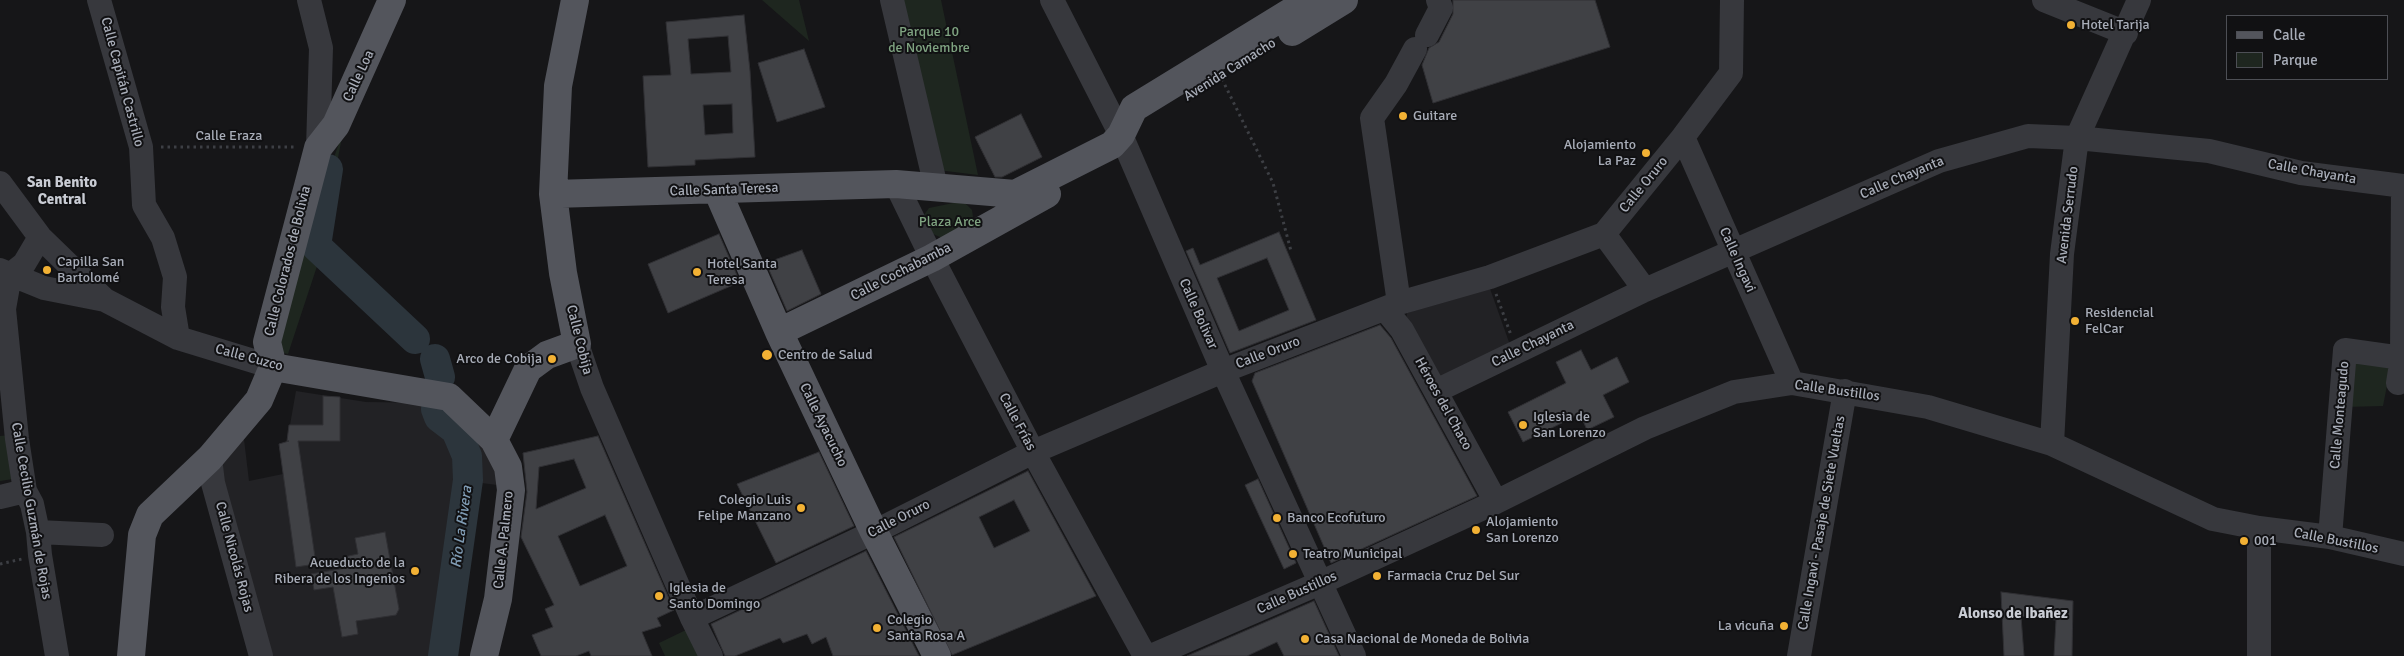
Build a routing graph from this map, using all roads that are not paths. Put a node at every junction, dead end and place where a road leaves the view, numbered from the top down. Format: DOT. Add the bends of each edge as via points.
graph roads {
  1 [pos="99,0"];
  2 [pos="309,0"];
  3 [pos="392,0"];
  4 [pos="574,0"];
  5 [pos="892,0"];
  6 [pos="1052,0"];
  7 [pos="1310,0"];
  8 [pos="1344,0"];
  9 [pos="1438,0"];
  10 [pos="1732,0"];
  11 [pos="2044,0"];
  12 [pos="2139,0"];
  13 [pos="2126,33"];
  14 [pos="1683,137"];
  15 [pos="2077,138"];
  16 [pos="1124,143"];
  17 [pos="318,148"];
  18 [pos="0,182"];
  19 [pos="896,184"];
  20 [pos="2404,186"];
  21 [pos="936,188"];
  22 [pos="717,190"];
  23 [pos="989,192"];
  24 [pos="552,194"];
  25 [pos="998,221"];
  26 [pos="1604,234"];
  27 [pos="40,237"];
  28 [pos="1733,250"];
  29 [pos="932,258"];
  30 [pos="5,273"];
  31 [pos="1645,290"];
  32 [pos="105,300"];
  33 [pos="1392,306"];
  34 [pos="779,332"];
  35 [pos="178,338"];
  36 [pos="577,344"];
  37 [pos="2402,358"];
  38 [pos="273,367"];
  39 [pos="1223,371"];
  40 [pos="1792,383"];
  41 [pos="2398,383"];
  42 [pos="1436,391"];
  43 [pos="1845,391"];
  44 [pos="8,439"];
  45 [pos="494,440"];
  46 [pos="2052,444"];
  47 [pos="1033,452"];
  48 [pos="210,458"];
  49 [pos="25,491"];
  50 [pos="0,497"];
  51 [pos="1496,502"];
  52 [pos="2259,528"];
  53 [pos="38,532"];
  54 [pos="874,532"];
  55 [pos="102,535"];
  56 [pos="2330,537"];
  57 [pos="2404,554"];
  58 [pos="1320,583"];
  59 [pos="692,618"];
  60 [pos="57,656"];
  61 [pos="131,656"];
  62 [pos="261,656"];
  63 [pos="484,656"];
  64 [pos="711,656"];
  65 [pos="937,656"];
  66 [pos="1144,656"];
  67 [pos="1151,656"];
  68 [pos="1354,656"];
  69 [pos="1799,656"];
  70 [pos="2259,656"];
  1 -- 35 [label="street, Calle Capitán Castrillo" via="141,147 144,205 163,238 175,277 173,307"];
  2 -- 17 [label="street, Calle Colorados de Bolivia" via="321,48"];
  3 -- 17 [label="main road, Calle Loa" via="336,125"];
  4 -- 24 [label="main road, Calle Cobija" via="558,86"];
  5 -- 21 [label="street"];
  6 -- 16 [label="street, Calle Bolivar"];
  7 -- 16 [label="main road, Avenida Camacho" via="1134,108"];
  8 -- 16 [label="main road, Avenida Camacho" via="1142,125"];
  9 -- 33 [label="street" via="1441,8 1372,118"];
  10 -- 14 [label="street, Calle Oruro" via="1731,73"];
  11 -- 13 [label="street"];
  12 -- 13 [label="street, Avenida Serrudo"];
  13 -- 15 [label="street, Avenida Serrudo"];
  14 -- 26 [label="street, Calle Oruro"];
  14 -- 28 [label="street, Calle Ingavi"];
  15 -- 20 [label="street, Calle Chayanta" via="2209,151 2301,173"];
  15 -- 28 [label="street, Calle Chayanta" via="2028,136 1939,161"];
  15 -- 46 [label="street, Avenida Serrudo" via="2062,263"];
  16 -- 23 [label="main road" via="1112,145 1015,194"];
  16 -- 25 [label="main road, Calle Cochabamba"];
  16 -- 39 [label="street, Calle Bolivar"];
  17 -- 38 [label="main road, Calle Colorados de Bolivia" via="267,342"];
  18 -- 27 [label="street"];
  19 -- 21 [label="main road"];
  19 -- 22 [label="main road, Calle Santa Teresa"];
  19 -- 29 [label="street, Calle Frías"];
  20 -- 37 [label="street"];
  21 -- 23 [label="main road"];
  22 -- 24 [label="main road, Calle Santa Teresa"];
  22 -- 34 [label="main road, Calle Ayacucho"];
  23 -- 25 [label="street"];
  24 -- 36 [label="main road, Calle Cobija"];
  25 -- 29 [label="main road, Calle Cochabamba"];
  26 -- 31 [label="street"];
  26 -- 33 [label="street, Calle Oruro" via="1490,277"];
  27 -- 30 [label="street" via="24,264"];
  27 -- 32 [label="street"];
  28 -- 31 [label="street, Calle Chayanta"];
  28 -- 40 [label="street, Calle Ingavi"];
  29 -- 34 [label="main road, Calle Cochabamba"];
  29 -- 47 [label="street, Calle Frías"];
  30 -- 32 [label="street, Calle Cuzco" via="44,288"];
  30 -- 44 [label="street, Calle Cecilio Guzmán de Rojas"];
  31 -- 42 [label="street, Calle Chayanta"];
  32 -- 35 [label="street, Calle Cuzco"];
  33 -- 39 [label="street, Calle Oruro"];
  33 -- 42 [label="street, Héroes del Chaco"];
  34 -- 54 [label="main road, Calle Ayacucho"];
  35 -- 38 [label="street, Calle Cuzco"];
  36 -- 45 [label="main road" via="547,355 528,369"];
  36 -- 59 [label="street, Calle Cobija" via="592,388"];
  37 -- 41 [label="street"];
  37 -- 56 [label="street, Calle Monteagudo" via="2345,350"];
  38 -- 45 [label="main road, Calle Cuzco" via="449,397"];
  38 -- 48 [label="main road" via="259,400"];
  39 -- 47 [label="street, Calle Oruro"];
  39 -- 58 [label="street, Calle Bolivar"];
  40 -- 43 [label="street, Calle Bustillos"];
  40 -- 51 [label="street, Calle Bustillos" via="1734,392 1645,428"];
  42 -- 51 [label="street, Héroes del Chaco"];
  43 -- 46 [label="street, Calle Bustillos" via="1928,407"];
  43 -- 69 [label="street, Calle Ingavi - Pasaje de Siete Vueltas"];
  44 -- 49 [label="street, Calle Cecilio Guzmán de Rojas"];
  45 -- 63 [label="main road, Calle A. Palmero" via="508,466 511,490 498,599"];
  46 -- 52 [label="street, Calle Bustillos" via="2214,519"];
  47 -- 54 [label="street, Calle Oruro"];
  47 -- 66 [label="street, Calle Frías"];
  48 -- 61 [label="main road" via="150,515 142,536"];
  48 -- 62 [label="street, Calle Nicolás Rojas" via="213,483"];
  49 -- 50 [label="street"];
  49 -- 53 [label="street, Calle Cecilio Guzmán de Rojas" via="32,504"];
  51 -- 58 [label="street, Calle Bustillos"];
  52 -- 56 [label="street, Calle Bustillos"];
  52 -- 70 [label="street"];
  53 -- 55 [label="street"];
  53 -- 60 [label="street, Calle Cecilio Guzmán de Rojas"];
  54 -- 59 [label="street, Calle Oruro"];
  54 -- 65 [label="main road, Calle Ayacucho"];
  56 -- 57 [label="street, Calle Bustillos"];
  58 -- 67 [label="street, Calle Bustillos"];
  58 -- 68 [label="street, Calle Bolivar"];
  59 -- 64 [label="street, Calle Cobija"];
}
